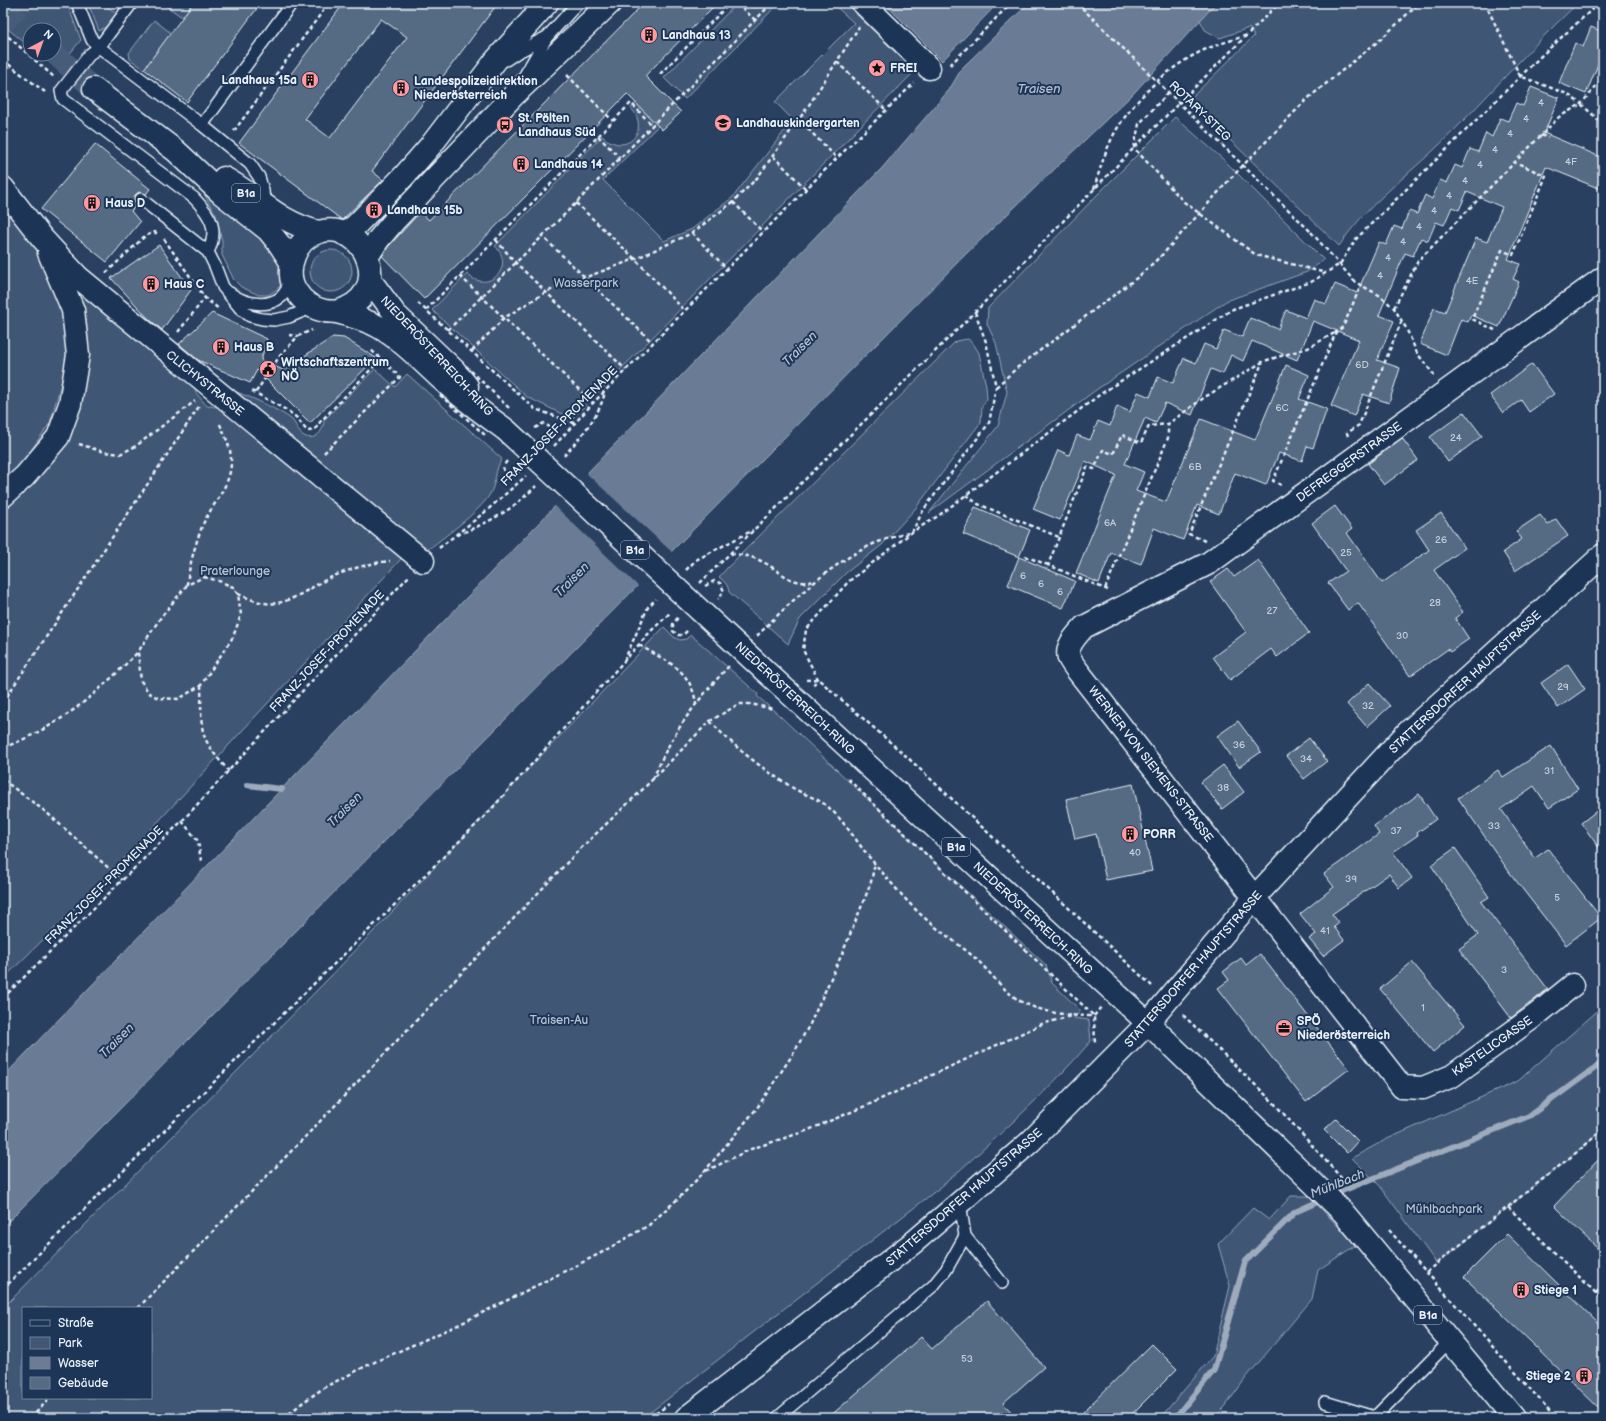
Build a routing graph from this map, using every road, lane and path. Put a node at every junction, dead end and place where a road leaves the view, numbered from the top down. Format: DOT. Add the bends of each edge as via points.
graph roads {
  1 [pos="77,3"];
  2 [pos="132,3"];
  3 [pos="292,3"];
  4 [pos="329,3"];
  5 [pos="547,3"];
  6 [pos="578,3"];
  7 [pos="610,3"];
  8 [pos="730,3"];
  9 [pos="737,3"];
  10 [pos="772,3"];
  11 [pos="1011,3"];
  12 [pos="1077,3"];
  13 [pos="1279,3"];
  14 [pos="1419,3"];
  15 [pos="1485,3"];
  16 [pos="1599,3"];
  17 [pos="867,6"];
  18 [pos="755,20"];
  19 [pos="3,32"];
  20 [pos="1248,34"];
  21 [pos="547,36"];
  22 [pos="99,47"];
  23 [pos="3,60"];
  24 [pos="551,60"];
  25 [pos="837,62"];
  26 [pos="929,68"];
  27 [pos="660,74"];
  28 [pos="484,75"];
  29 [pos="1520,76"];
  30 [pos="1603,78"];
  31 [pos="94,89"];
  32 [pos="61,91"];
  33 [pos="44,92"];
  34 [pos="1168,93"];
  35 [pos="514,95"];
  36 [pos="1581,104"];
  37 [pos="886,110"];
  38 [pos="798,119"];
  39 [pos="613,121"];
  40 [pos="202,124"];
  41 [pos="1603,124"];
  42 [pos="652,125"];
  43 [pos="1541,135"];
  44 [pos="598,136"];
  45 [pos="1548,138"];
  46 [pos="225,144"];
  47 [pos="1134,148"];
  48 [pos="176,151"];
  49 [pos="773,156"];
  50 [pos="620,158"];
  51 [pos="837,158"];
  52 [pos="1515,162"];
  53 [pos="3,188"];
  54 [pos="806,189"];
  55 [pos="1094,189"];
  56 [pos="141,199"];
  57 [pos="733,202"];
  58 [pos="576,203"];
  59 [pos="264,206"];
  60 [pos="1199,213"];
  61 [pos="318,232"];
  62 [pos="763,232"];
  63 [pos="692,233"];
  64 [pos="344,234"];
  65 [pos="542,235"];
  66 [pos="42,238"];
  67 [pos="496,240"];
  68 [pos="208,252"];
  69 [pos="367,257"];
  70 [pos="635,259"];
  71 [pos="515,262"];
  72 [pos="1340,264"];
  73 [pos="727,269"];
  74 [pos="291,271"];
  75 [pos="1326,273"];
  76 [pos="460,276"];
  77 [pos="585,277"];
  78 [pos="100,278"];
  79 [pos="1603,278"];
  80 [pos="370,280"];
  81 [pos="1362,285"];
  82 [pos="223,287"];
  83 [pos="546,292"];
  84 [pos="482,296"];
  85 [pos="417,303"];
  86 [pos="312,307"];
  87 [pos="1394,308"];
  88 [pos="426,310"];
  89 [pos="685,311"];
  90 [pos="335,312"];
  91 [pos="975,312"];
  92 [pos="223,313"];
  93 [pos="504,318"];
  94 [pos="1402,320"];
  95 [pos="371,324"];
  96 [pos="317,328"];
  97 [pos="448,330"];
  98 [pos="1336,332"];
  99 [pos="1501,333"];
  100 [pos="285,334"];
  101 [pos="298,336"];
  102 [pos="653,343"];
  103 [pos="472,351"];
  104 [pos="381,359"];
  105 [pos="461,361"];
  106 [pos="1264,361"];
  107 [pos="466,366"];
  108 [pos="626,370"];
  109 [pos="996,387"];
  110 [pos="213,389"];
  111 [pos="250,390"];
  112 [pos="256,392"];
  113 [pos="1446,392"];
  114 [pos="593,403"];
  115 [pos="574,423"];
  116 [pos="1168,424"];
  117 [pos="506,430"];
  118 [pos="531,430"];
  119 [pos="58,437"];
  120 [pos="1350,440"];
  121 [pos="547,441"];
  122 [pos="553,447"];
  123 [pos="510,457"];
  124 [pos="308,468"];
  125 [pos="520,470"];
  126 [pos="530,471"];
  127 [pos="1284,486"];
  128 [pos="966,495"];
  129 [pos="3,496"];
  130 [pos="757,528"];
  131 [pos="912,532"];
  132 [pos="1059,537"];
  133 [pos="1207,541"];
  134 [pos="1603,555"];
  135 [pos="1025,556"];
  136 [pos="696,560"];
  137 [pos="423,561"];
  138 [pos="1048,565"];
  139 [pos="816,581"];
  140 [pos="187,585"];
  141 [pos="706,587"];
  142 [pos="238,594"];
  143 [pos="716,601"];
  144 [pos="648,607"];
  145 [pos="678,619"];
  146 [pos="692,626"];
  147 [pos="1084,627"];
  148 [pos="651,631"];
  149 [pos="760,633"];
  150 [pos="640,645"];
  151 [pos="138,652"];
  152 [pos="623,663"];
  153 [pos="728,666"];
  154 [pos="818,679"];
  155 [pos="800,681"];
  156 [pos="201,685"];
  157 [pos="3,702"];
  158 [pos="696,703"];
  159 [pos="780,710"];
  160 [pos="710,721"];
  161 [pos="3,746"];
  162 [pos="229,771"];
  163 [pos="845,776"];
  164 [pos="3,780"];
  165 [pos="652,781"];
  166 [pos="182,821"];
  167 [pos="201,861"];
  168 [pos="875,864"];
  169 [pos="122,880"];
  170 [pos="1254,898"];
  171 [pos="1573,985"];
  172 [pos="3,998"];
  173 [pos="1168,1000"];
  174 [pos="1072,1016"];
  175 [pos="1094,1016"];
  176 [pos="1148,1023"];
  177 [pos="1091,1050"];
  178 [pos="1603,1130"];
  179 [pos="1332,1167"];
  180 [pos="704,1172"];
  181 [pos="960,1202"];
  182 [pos="1508,1207"];
  183 [pos="1384,1225"];
  184 [pos="965,1236"];
  185 [pos="1426,1272"];
  186 [pos="1002,1283"];
  187 [pos="1603,1286"];
  188 [pos="3,1289"];
  189 [pos="1596,1293"];
  190 [pos="1603,1300"];
  191 [pos="139,1307"];
  192 [pos="1450,1341"];
  193 [pos="49,1399"];
  194 [pos="1325,1402"];
  195 [pos="669,1404"];
  196 [pos="1603,1413"];
  197 [pos="30,1418"];
  198 [pos="284,1418"];
  199 [pos="650,1418"];
  200 [pos="686,1418"];
  201 [pos="777,1418"];
  202 [pos="1514,1418"];
  203 [pos="1556,1418"];
  204 [pos="1598,1418"];
  1 -- 22 [label="lane" via="92,40"];
  2 -- 22 [label="lane"];
  3 -- 40 [label="lane"];
  4 -- 46 [label="path"];
  5 -- 28 [label="street"];
  6 -- 21 [label="lane"];
  7 -- 24 [label="street"];
  8 -- 27 [label="path"];
  9 -- 18 [label="path"];
  10 -- 18 [label="path"];
  11 -- 26 [label="path" via="938,77"];
  12 -- 34 [label="path, ROTARY-STEG, bridge"];
  13 -- 20 [label="path"];
  14 -- 60 [label="path" via="1382,38 1306,100"];
  15 -- 29 [label="path"];
  16 -- 29 [label="path"];
  17 -- 25 [label="path"];
  17 -- 26 [label="street"];
  18 -- 42 [label="path"];
  19 -- 32 [label="path" via="54,77"];
  20 -- 47 [label="path"];
  20 -- 55 [label="path" via="1204,50 1165,74 1145,93 1120,124 1102,162"];
  21 -- 28 [label="lane"];
  21 -- 35 [label="lane"];
  22 -- 32 [label="lane" via="90,54"];
  22 -- 40 [label="lane"];
  23 -- 33 [label="path"];
  24 -- 35 [label="street"];
  24 -- 39 [label="path"];
  25 -- 37 [label="path"];
  25 -- 38 [label="path"];
  26 -- 37 [label="path, FRANZ-JOSEF-PROMENADE"];
  28 -- 64 [label="street" via="409,171"];
  29 -- 36 [label="path" via="1567,94"];
  29 -- 72 [label="path" via="1356,239"];
  30 -- 36 [label="path"];
  31 -- 48 [label="street, B1a"];
  32 -- 68 [label="lane" via="63,99 194,198 205,210 214,232 213,243"];
  34 -- 47 [label="path" via="1139,124"];
  34 -- 72 [label="path, ROTARY-STEG, bridge"];
  35 -- 69 [label="street" via="395,220"];
  36 -- 41 [label="path"];
  36 -- 43 [label="path" via="1559,117"];
  37 -- 51 [label="path, FRANZ-JOSEF-PROMENADE"];
  38 -- 49 [label="path"];
  38 -- 51 [label="path"];
  39 -- 42 [label="path" via="631,103"];
  39 -- 44 [label="path"];
  40 -- 46 [label="lane"];
  42 -- 50 [label="path"];
  43 -- 45 [label="path"];
  43 -- 52 [label="path"];
  44 -- 50 [label="path"];
  44 -- 67 [label="path"];
  46 -- 59 [label="lane" via="250,164 263,190"];
  47 -- 55 [label="path"];
  47 -- 60 [label="path" via="1184,202"];
  48 -- 59 [label="street, B1a" via="230,181"];
  48 -- 74 [label="street, B1a" via="221,193 268,230 280,244"];
  49 -- 54 [label="path"];
  49 -- 57 [label="path" via="757,178"];
  50 -- 58 [label="path"];
  51 -- 54 [label="path, FRANZ-JOSEF-PROMENADE"];
  52 -- 87 [label="path" via="1418,261"];
  52 -- 99 [label="path" via="1546,176 1513,255 1502,250 1472,319"];
  53 -- 66 [label="street, CLICHYSTRASSE"];
  54 -- 62 [label="path, FRANZ-JOSEF-PROMENADE"];
  55 -- 91 [label="path"];
  56 -- 68 [label="lane"];
  57 -- 62 [label="path"];
  57 -- 63 [label="path"];
  58 -- 65 [label="path"];
  58 -- 70 [label="path"];
  59 -- 61 [label="street, B1a" via="291,223"];
  60 -- 75 [label="path" via="1256,255"];
  60 -- 109 [label="path" via="1163,254 1138,277 1018,367"];
  61 -- 64 [label="street, B1a" via="327,230"];
  61 -- 74 [label="street" via="301,244"];
  62 -- 73 [label="path, FRANZ-JOSEF-PROMENADE"];
  63 -- 70 [label="path"];
  63 -- 73 [label="path"];
  64 -- 69 [label="street, B1a" via="365,250"];
  65 -- 71 [label="path"];
  65 -- 77 [label="path"];
  66 -- 110 [label="street, CLICHYSTRASSE" via="78,277"];
  66 -- 119 [label="street" via="73,310 78,355 70,404"];
  67 -- 71 [label="path"];
  67 -- 76 [label="path"];
  68 -- 82 [label="lane"];
  69 -- 80 [label="street, B1a"];
  70 -- 77 [label="path"];
  70 -- 89 [label="path"];
  71 -- 83 [label="path"];
  71 -- 84 [label="path"];
  72 -- 75 [label="path"];
  72 -- 81 [label="path, ROTARY-STEG" via="1355,282"];
  73 -- 89 [label="path, FRANZ-JOSEF-PROMENADE"];
  74 -- 82 [label="lane" via="286,291 281,297 269,303 243,300"];
  74 -- 86 [label="street, B1a" via="296,291"];
  75 -- 128 [label="path" via="1311,282 1233,309 1102,393"];
  76 -- 84 [label="path"];
  76 -- 88 [label="path"];
  77 -- 83 [label="path"];
  77 -- 102 [label="path"];
  78 -- 92 [label="path" via="145,236 155,232 163,238 205,298"];
  79 -- 113 [label="street, DEFREGGERSTRASSE"];
  80 -- 90 [label="street, NIEDERÖSTERREICH-RING" via="361,297 353,305"];
  80 -- 117 [label="street, NIEDERÖSTERREICH-RING / B1a" via="395,314 454,370"];
  81 -- 87 [label="path, ROTARY-STEG"];
  81 -- 98 [label="path" via="1343,327"];
  82 -- 86 [label="lane" via="240,308 250,316 262,319 282,319"];
  83 -- 93 [label="path"];
  83 -- 108 [label="path"];
  84 -- 93 [label="path"];
  84 -- 97 [label="path"];
  85 -- 88 [label="path"];
  86 -- 90 [label="street, NIEDERÖSTERREICH-RING / B1a"];
  87 -- 94 [label="path, ROTARY-STEG"];
  88 -- 97 [label="path"];
  89 -- 102 [label="path, FRANZ-JOSEF-PROMENADE"];
  90 -- 95 [label="street, NIEDERÖSTERREICH-RING / B1a"];
  91 -- 109 [label="path" via="986,342"];
  91 -- 130 [label="path"];
  93 -- 103 [label="path"];
  93 -- 114 [label="path"];
  94 -- 113 [label="path, ROTARY-STEG" via="1417,353"];
  94 -- 120 [label="path" via="1359,425 1347,433"];
  95 -- 104 [label="path" via="364,342"];
  95 -- 117 [label="street, NIEDERÖSTERREICH-RING / B1a" via="390,334 454,391"];
  96 -- 101 [label="path"];
  97 -- 103 [label="path"];
  98 -- 106 [label="path" via="1308,348"];
  98 -- 127 [label="path" via="1273,481"];
  100 -- 101 [label="path"];
  101 -- 112 [label="path" via="279,357"];
  102 -- 108 [label="path, FRANZ-JOSEF-PROMENADE"];
  103 -- 115 [label="path" via="534,409"];
  104 -- 112 [label="path" via="312,431 307,431 288,411"];
  104 -- 124 [label="path" via="400,377"];
  105 -- 107 [label="path"];
  106 -- 116 [label="path" via="1204,397"];
  106 -- 133 [label="path" via="1189,534"];
  108 -- 114 [label="path, FRANZ-JOSEF-PROMENADE"];
  109 -- 131 [label="path" via="989,423 924,509"];
  110 -- 119 [label="path" via="136,446 120,454 104,452"];
  110 -- 124 [label="street, CLICHYSTRASSE"];
  110 -- 140 [label="path" via="213,408 228,442 231,460 229,475 219,499 197,540"];
  110 -- 157 [label="path" via="206,395"];
  111 -- 112 [label="path"];
  113 -- 147 [label="street, DEFREGGERSTRASSE" via="1209,563"];
  114 -- 115 [label="path, FRANZ-JOSEF-PROMENADE"];
  115 -- 122 [label="path, FRANZ-JOSEF-PROMENADE"];
  116 -- 132 [label="path" via="1149,426 1140,443 1122,435 1113,454 1103,450 1094,469 1087,467"];
  116 -- 138 [label="path" via="1168,438 1107,589"];
  117 -- 176 [label="street, NIEDERÖSTERREICH-RING / B1a, bridge"];
  118 -- 121 [label="path" via="544,423 551,428 553,434"];
  119 -- 129 [label="street" via="25,476"];
  123 -- 125 [label="path" via="505,464 504,473 515,476"];
  124 -- 137 [label="street, CLICHYSTRASSE"];
  126 -- 137 [label="path, FRANZ-JOSEF-PROMENADE" via="485,512"];
  128 -- 131 [label="path"];
  128 -- 132 [label="path" via="978,504"];
  130 -- 136 [label="path"];
  130 -- 139 [label="path" via="731,554 760,560 790,580 807,583"];
  131 -- 139 [label="path" via="872,544 853,554"];
  131 -- 154 [label="path" via="848,582 806,630 803,650"];
  132 -- 138 [label="path"];
  134 -- 170 [label="street, STATTERSDORFER HAUPTSTRASSE" via="1407,733"];
  135 -- 138 [label="path"];
  137 -- 142 [label="path" via="388,561 358,567 331,577 291,599 279,602 264,603"];
  137 -- 162 [label="path, FRANZ-JOSEF-PROMENADE"];
  139 -- 149 [label="path"];
  140 -- 142 [label="path" via="204,577 233,587"];
  140 -- 151 [label="path" via="161,617"];
  141 -- 143 [label="path" via="714,580 720,583 724,591"];
  142 -- 156 [label="path" via="241,615 233,637"];
  144 -- 152 [label="path"];
  145 -- 146 [label="path" via="673,624 673,631 678,635 683,635"];
  147 -- 170 [label="street, WERNER VON SIEMENS-STRASSE" via="1071,645 1069,659 1212,840"];
  148 -- 150 [label="path"];
  150 -- 152 [label="path"];
  150 -- 158 [label="path" via="678,667 687,677"];
  151 -- 156 [label="path" via="141,681 149,693 158,698 179,699"];
  151 -- 161 [label="path" via="83,703 46,728 13,744"];
  152 -- 188 [label="path" via="486,814"];
  153 -- 158 [label="path"];
  154 -- 155 [label="path"];
  154 -- 173 [label="path" via="906,756"];
  156 -- 162 [label="path" via="206,738 220,762"];
  158 -- 165 [label="path" via="668,744"];
  159 -- 160 [label="path" via="739,704"];
  160 -- 165 [label="path"];
  160 -- 168 [label="path" via="729,740 773,775 826,805"];
  162 -- 166 [label="path, FRANZ-JOSEF-PROMENADE"];
  163 -- 175 [label="path"];
  164 -- 169 [label="path" via="46,812"];
  165 -- 191 [label="path" via="581,848"];
  166 -- 167 [label="path" via="198,840"];
  166 -- 169 [label="path, FRANZ-JOSEF-PROMENADE"];
  168 -- 174 [label="path" via="915,909 975,958 1000,986 1022,1002"];
  168 -- 180 [label="path" via="865,898 810,1024 757,1108"];
  169 -- 172 [label="path, FRANZ-JOSEF-PROMENADE"];
  170 -- 171 [label="street, KASTELICGASSE" via="1402,1087 1422,1088 1452,1076"];
  170 -- 173 [label="street, STATTERSDORFER HAUPTSTRASSE"];
  173 -- 176 [label="street, STATTERSDORFER HAUPTSTRASSE"];
  173 -- 179 [label="path" via="1273,1102"];
  174 -- 175 [label="path"];
  174 -- 180 [label="path" via="1042,1024 870,1104 750,1149"];
  175 -- 177 [label="path" via="1096,1044"];
  176 -- 181 [label="street, STATTERSDORFER HAUPTSTRASSE" via="1030,1142"];
  176 -- 192 [label="street, NIEDERÖSTERREICH-RING / B1a" via="1343,1212"];
  178 -- 182 [label="path"];
  180 -- 198 [label="path" via="649,1225 599,1254 458,1325 325,1387"];
  181 -- 184 [label="lane"];
  181 -- 200 [label="street, STATTERSDORFER HAUPTSTRASSE" via="914,1242"];
  182 -- 185 [label="path"];
  182 -- 189 [label="path"];
  183 -- 185 [label="path"];
  184 -- 186 [label="lane"];
  184 -- 201 [label="lane" via="946,1270 933,1286"];
  185 -- 203 [label="path"];
  187 -- 189 [label="path"];
  189 -- 190 [label="path"];
  192 -- 194 [label="lane" via="1375,1417"];
  192 -- 202 [label="street, NIEDERÖSTERREICH-RING / B1a"];
  193 -- 197 [label="path"];
  195 -- 199 [label="path"];
  196 -- 204 [label="path"];
}
